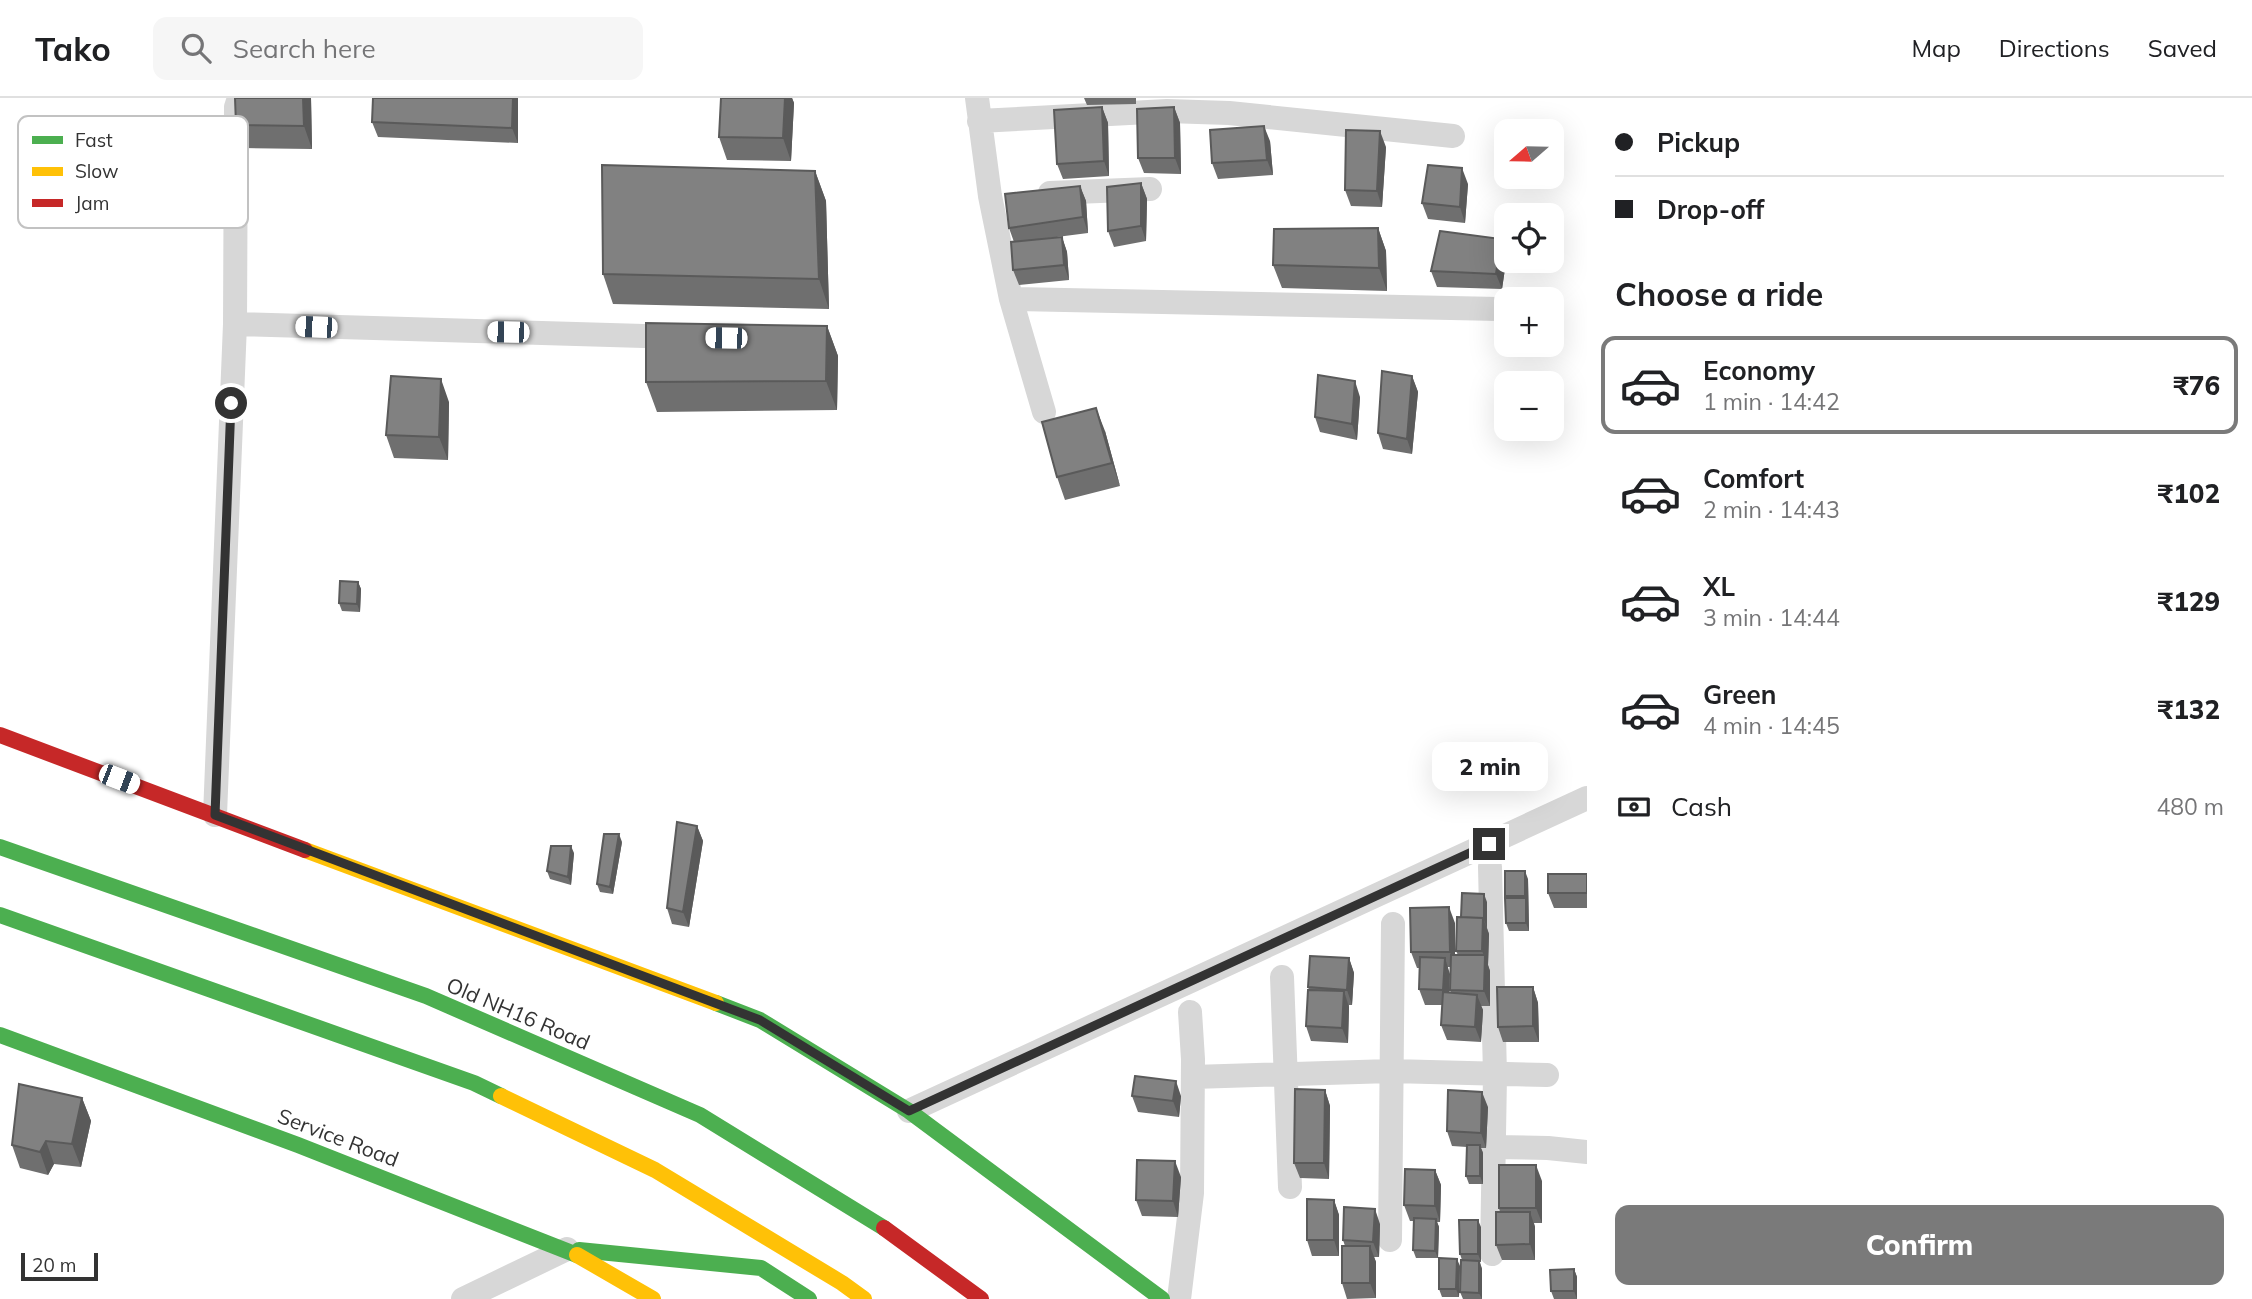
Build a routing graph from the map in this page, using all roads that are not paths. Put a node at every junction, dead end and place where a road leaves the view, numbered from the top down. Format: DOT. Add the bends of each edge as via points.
graph roads {
  1 [pos="239,98"];
  2 [pos="978,110"];
  3 [pos="236,116"];
  4 [pos="1453,136"];
  5 [pos="1150,189"];
  6 [pos="990,195"];
  7 [pos="235,228"];
  8 [pos="1011,299"];
  9 [pos="1494,309"];
  10 [pos="234,324"];
  11 [pos="696,338"];
  12 [pos="1044,412"];
  13 [pos="0,735"];
  14 [pos="1587,799"];
  15 [pos="215,815"];
  16 [pos="0,847"];
  17 [pos="1490,867"];
  18 [pos="0,915"];
  19 [pos="1392,924"];
  20 [pos="1282,977"];
  21 [pos="1190,1012"];
  22 [pos="0,1035"];
  23 [pos="1391,1071"];
  24 [pos="1285,1072"];
  25 [pos="1495,1075"];
  26 [pos="1547,1075"];
  27 [pos="1193,1077"];
  28 [pos="909,1111"];
  29 [pos="1494,1147"];
  30 [pos="1587,1152"];
  31 [pos="1290,1187"];
  32 [pos="1390,1240"];
  33 [pos="567,1249"];
  34 [pos="1492,1254"];
  35 [pos="761,1268"];
  36 [pos="758,1289"];
  37 [pos="463,1299"];
  38 [pos="653,1299"];
  39 [pos="809,1299"];
  40 [pos="864,1299"];
  41 [pos="981,1299"];
  42 [pos="1162,1299"];
  43 [pos="1179,1299"];
  1 -- 3 [label="street"];
  2 -- 4 [label="street" via="1229,113"];
  2 -- 6 [label="street"];
  5 -- 6 [label="street"];
  6 -- 8 [label="street"];
  7 -- 10 [label="street"];
  8 -- 9 [label="street"];
  8 -- 12 [label="street"];
  10 -- 11 [label="street"];
  10 -- 15 [label="street"];
  13 -- 15 [label="street"];
  14 -- 28 [label="street"];
  15 -- 28 [label="street" via="760,1020"];
  16 -- 41 [label="street, Old NH16 Road" via="426,996 700,1115 880,1225"];
  17 -- 25 [label="street"];
  18 -- 40 [label="street" via="474,1083 655,1170"];
  19 -- 23 [label="street"];
  20 -- 24 [label="street"];
  21 -- 27 [label="street"];
  22 -- 33 [label="street, Service Road"];
  23 -- 24 [label="street"];
  23 -- 25 [label="street"];
  23 -- 32 [label="street"];
  24 -- 27 [label="street"];
  24 -- 31 [label="street"];
  25 -- 26 [label="street"];
  25 -- 29 [label="street"];
  27 -- 43 [label="street" via="1192,1193"];
  28 -- 42 [label="street"];
  29 -- 30 [label="street"];
  29 -- 34 [label="street"];
  33 -- 35 [label="street"];
  33 -- 37 [label="street"];
  33 -- 38 [label="street, Service Road"];
  35 -- 36 [label="street"];
  35 -- 39 [label="street"];
}
